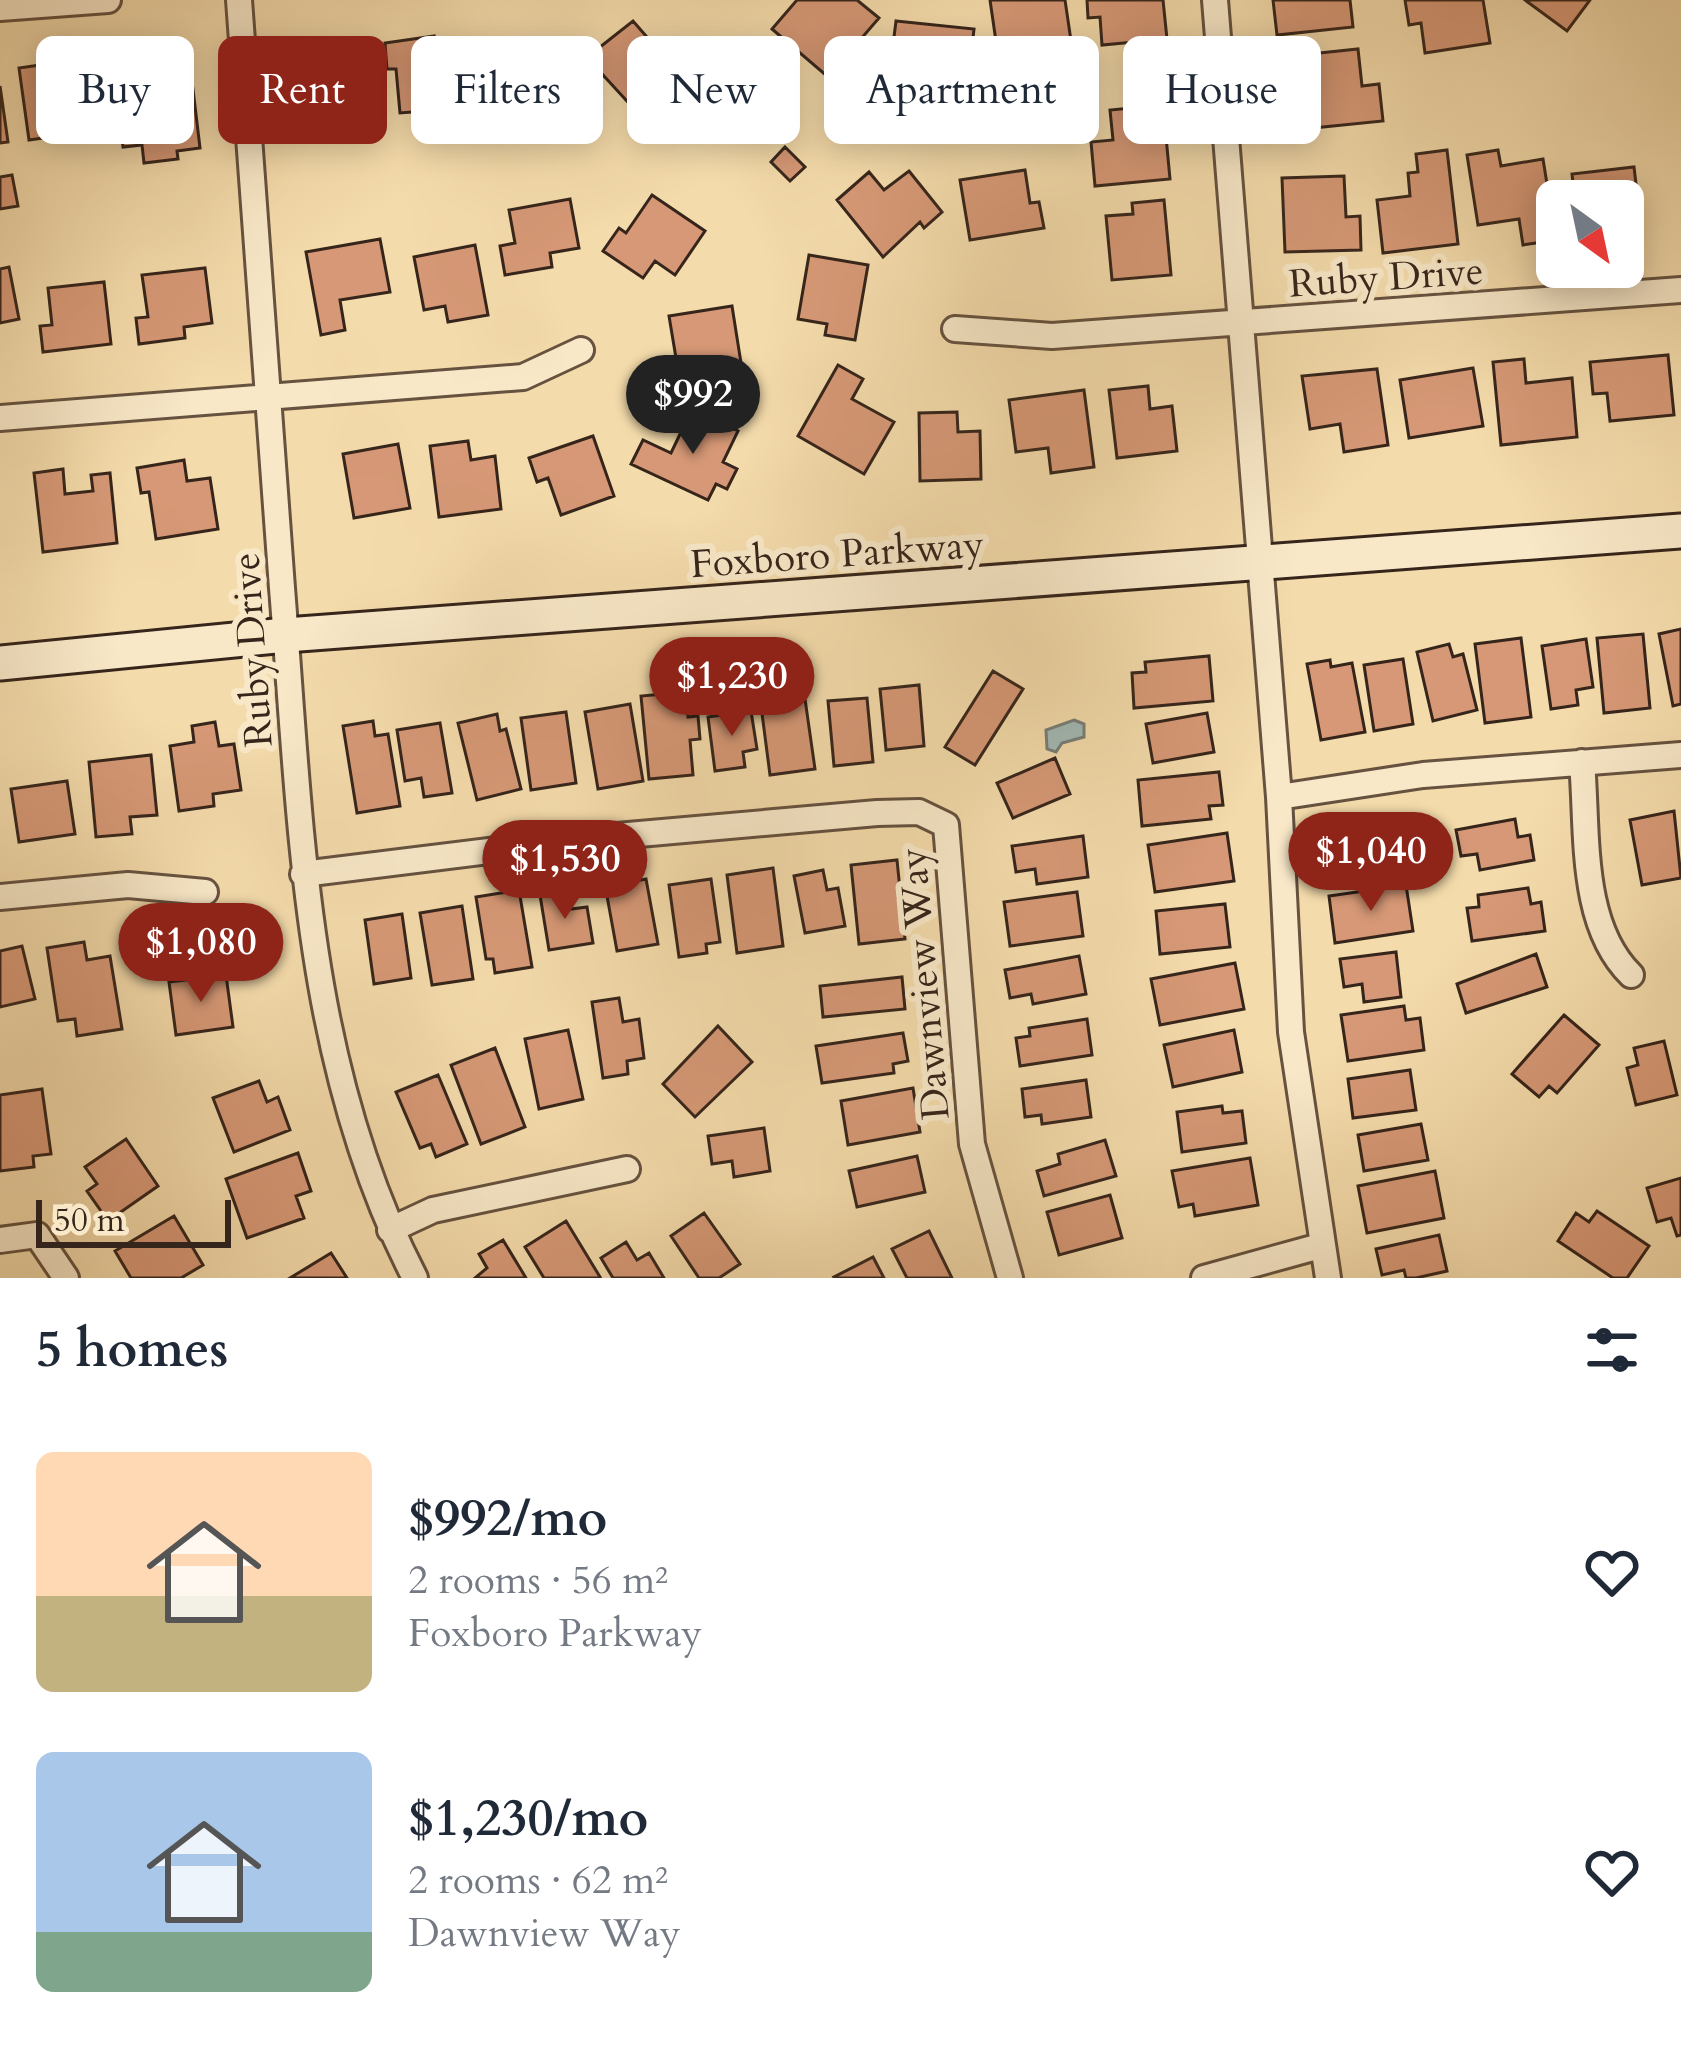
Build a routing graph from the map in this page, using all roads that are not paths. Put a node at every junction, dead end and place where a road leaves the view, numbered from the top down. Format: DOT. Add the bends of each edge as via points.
graph roads {
  1 [pos="108,0"];
  2 [pos="239,0"];
  3 [pos="1215,0"];
  4 [pos="0,8"];
  5 [pos="1681,290"];
  6 [pos="1239,324"];
  7 [pos="955,329"];
  8 [pos="581,350"];
  9 [pos="269,398"];
  10 [pos="0,418"];
  11 [pos="1681,531"];
  12 [pos="1256,564"];
  13 [pos="286,635"];
  14 [pos="0,663"];
  15 [pos="1681,755"];
  16 [pos="1582,762"];
  17 [pos="1280,797"];
  18 [pos="303,874"];
  19 [pos="205,892"];
  20 [pos="0,897"];
  21 [pos="1631,975"];
  22 [pos="627,1169"];
  23 [pos="390,1230"];
  24 [pos="0,1240"];
  25 [pos="1320,1246"];
  26 [pos="65,1278"];
  27 [pos="415,1278"];
  28 [pos="1010,1278"];
  29 [pos="1204,1278"];
  30 [pos="1328,1278"];
  1 -- 4 [label="street"];
  2 -- 9 [label="street, Ruby Drive"];
  3 -- 6 [label="street"];
  5 -- 6 [label="street, Ruby Drive"];
  6 -- 7 [label="street, Ruby Drive" via="1052,336"];
  6 -- 12 [label="street"];
  8 -- 9 [label="street" via="523,376"];
  9 -- 10 [label="street"];
  9 -- 13 [label="street, Ruby Drive"];
  11 -- 12 [label="main road, Foxboro Parkway"];
  12 -- 13 [label="main road, Foxboro Parkway"];
  12 -- 17 [label="street"];
  13 -- 14 [label="main road, Foxboro Parkway"];
  13 -- 18 [label="street, Ruby Drive"];
  15 -- 16 [label="street"];
  16 -- 17 [label="street"];
  16 -- 21 [label="street" via="1597,923 1611,956"];
  17 -- 25 [label="street" via="1291,1032"];
  18 -- 23 [label="street, Ruby Drive" via="335,1059"];
  18 -- 28 [label="street, Dawnview Way" via="877,813 920,812 946,825 972,1144"];
  19 -- 20 [label="street" via="128,885"];
  22 -- 23 [label="street" via="431,1211"];
  23 -- 27 [label="street, Ruby Drive"];
  24 -- 26 [label="street" via="37,1235"];
  25 -- 29 [label="street"];
  25 -- 30 [label="street"];
}
